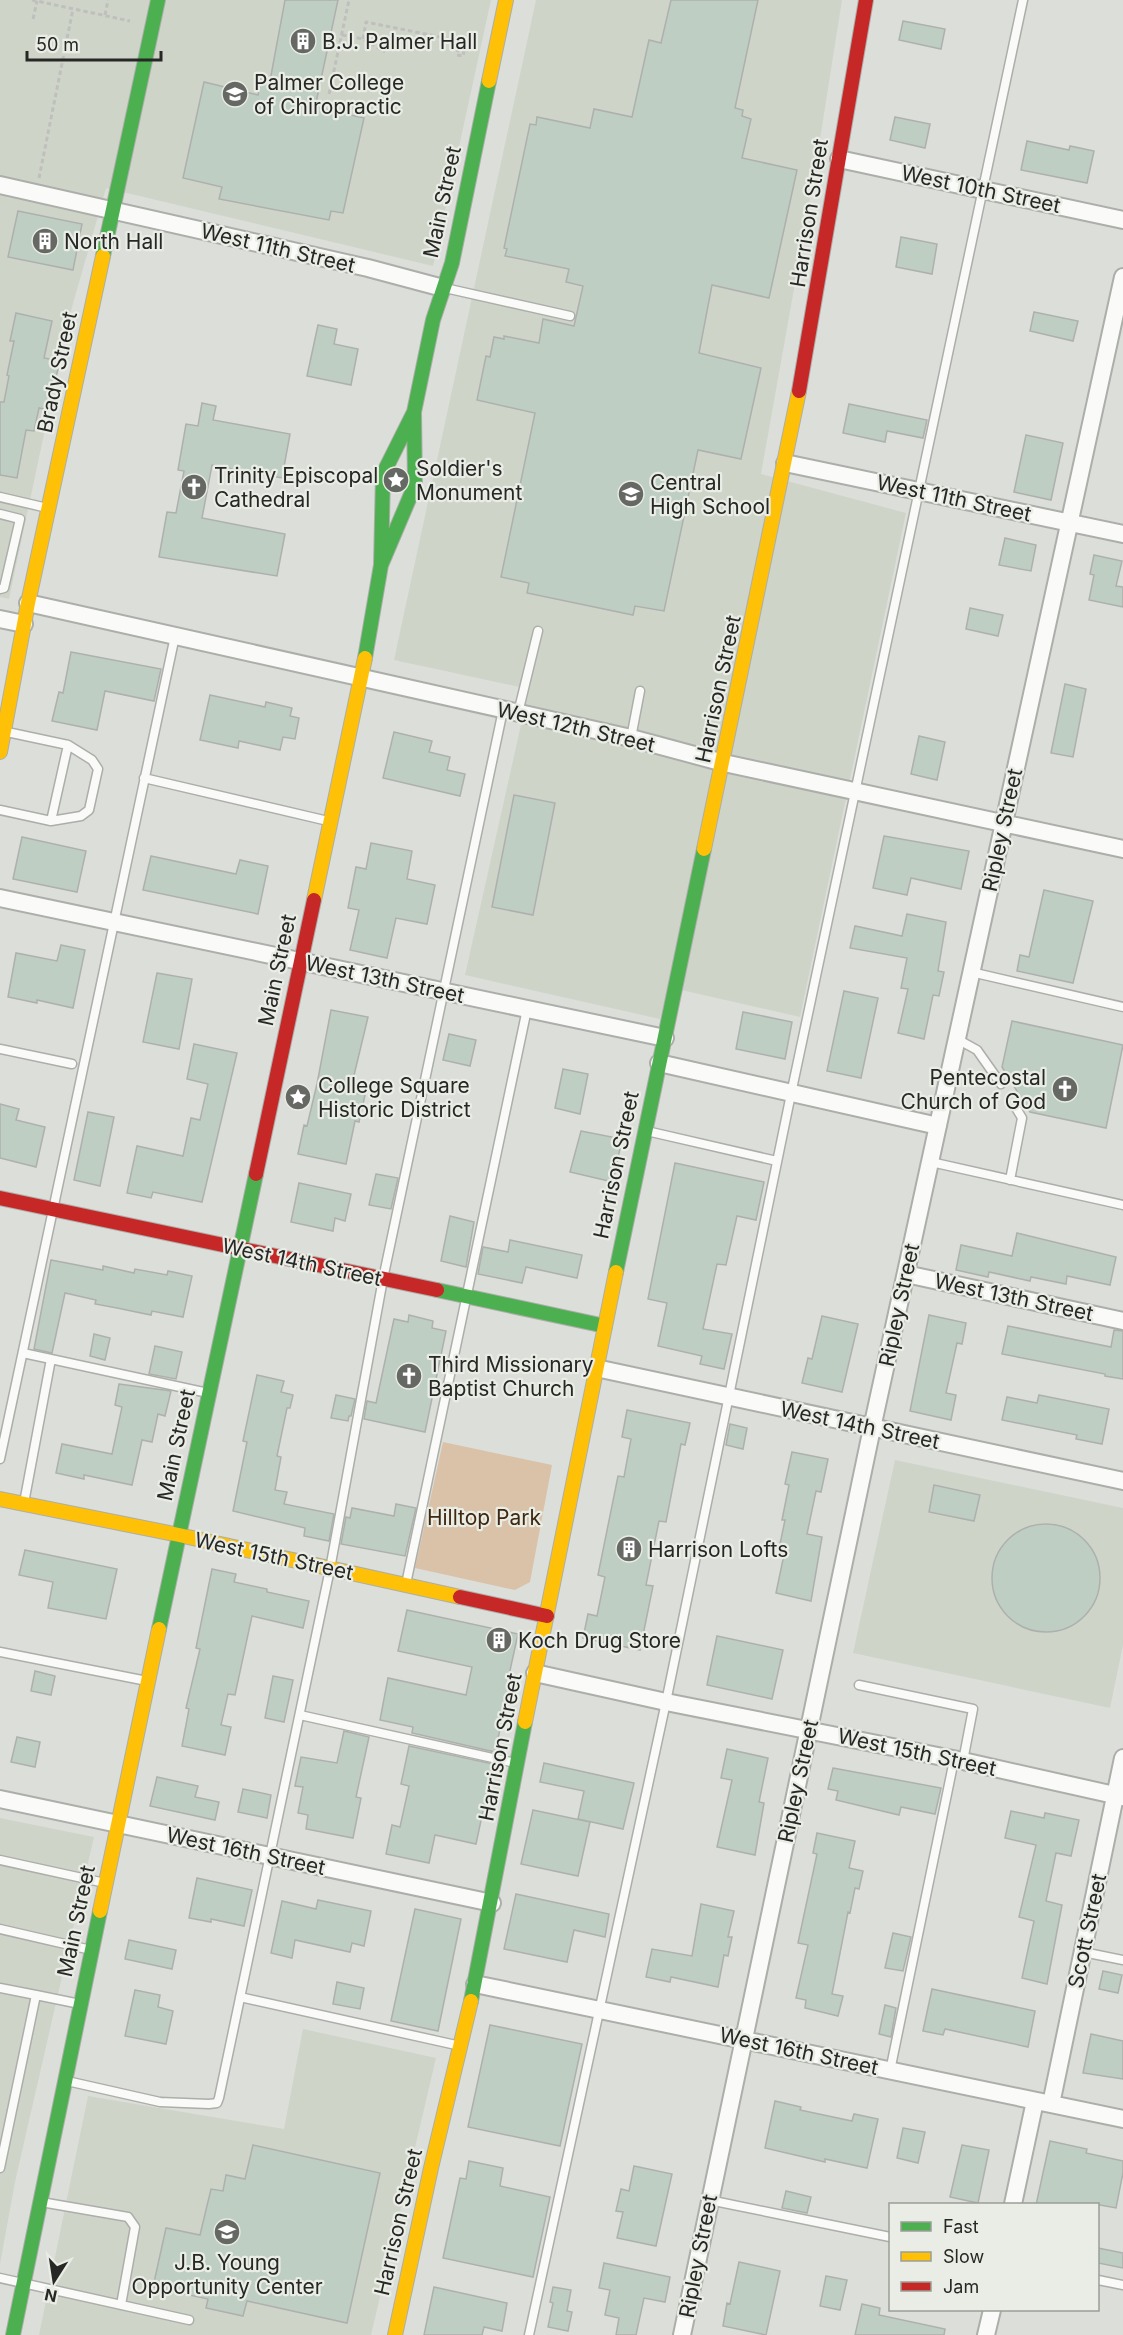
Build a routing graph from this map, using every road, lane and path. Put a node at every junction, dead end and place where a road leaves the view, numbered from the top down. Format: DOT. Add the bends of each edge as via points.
graph roads {
  1 [pos="32,0"];
  2 [pos="108,0"];
  3 [pos="158,0"];
  4 [pos="349,0"];
  5 [pos="506,0"];
  6 [pos="866,0"];
  7 [pos="1023,0"];
  8 [pos="37,1"];
  9 [pos="73,9"];
  10 [pos="105,15"];
  11 [pos="33,19"];
  12 [pos="135,22"];
  13 [pos="342,35"];
  14 [pos="482,35"];
  15 [pos="363,39"];
  16 [pos="385,52"];
  17 [pos="329,94"];
  18 [pos="839,159"];
  19 [pos="38,183"];
  20 [pos="0,185"];
  21 [pos="984,189"];
  22 [pos="113,211"];
  23 [pos="1123,220"];
  24 [pos="1123,277"];
  25 [pos="443,288"];
  26 [pos="570,316"];
  27 [pos="414,411"];
  28 [pos="785,463"];
  29 [pos="919,490"];
  30 [pos="2,497"];
  31 [pos="49,508"];
  32 [pos="0,514"];
  33 [pos="1069,522"];
  34 [pos="1123,534"];
  35 [pos="381,565"];
  36 [pos="22,571"];
  37 [pos="0,589"];
  38 [pos="28,603"];
  39 [pos="0,619"];
  40 [pos="24,624"];
  41 [pos="538,631"];
  42 [pos="175,636"];
  43 [pos="361,678"];
  44 [pos="640,691"];
  45 [pos="511,712"];
  46 [pos="4,731"];
  47 [pos="631,738"];
  48 [pos="68,745"];
  49 [pos="0,752"];
  50 [pos="724,763"];
  51 [pos="144,778"];
  52 [pos="856,792"];
  53 [pos="0,810"];
  54 [pos="51,821"];
  55 [pos="330,822"];
  56 [pos="1004,823"];
  57 [pos="1123,849"];
  58 [pos="0,898"];
  59 [pos="114,922"];
  60 [pos="301,961"];
  61 [pos="971,972"];
  62 [pos="444,991"];
  63 [pos="1123,1006"];
  64 [pos="527,1009"];
  65 [pos="665,1038"];
  66 [pos="957,1039"];
  67 [pos="0,1049"];
  68 [pos="658,1063"];
  69 [pos="72,1064"];
  70 [pos="1001,1084"];
  71 [pos="791,1094"];
  72 [pos="1016,1108"];
  73 [pos="938,1126"];
  74 [pos="645,1131"];
  75 [pos="777,1161"];
  76 [pos="931,1162"];
  77 [pos="1010,1180"];
  78 [pos="0,1198"];
  79 [pos="1123,1205"];
  80 [pos="53,1210"];
  81 [pos="239,1249"];
  82 [pos="906,1274"];
  83 [pos="383,1279"];
  84 [pos="467,1297"];
  85 [pos="1123,1321"];
  86 [pos="605,1326"];
  87 [pos="23,1353"];
  88 [pos="51,1359"];
  89 [pos="596,1368"];
  90 [pos="209,1393"];
  91 [pos="728,1398"];
  92 [pos="872,1428"];
  93 [pos="0,1459"];
  94 [pos="1123,1481"];
  95 [pos="0,1498"];
  96 [pos="24,1503"];
  97 [pos="178,1535"];
  98 [pos="330,1569"];
  99 [pos="406,1585"];
  100 [pos="547,1616"];
  101 [pos="0,1652"];
  102 [pos="535,1673"];
  103 [pos="148,1681"];
  104 [pos="859,1685"];
  105 [pos="666,1702"];
  106 [pos="300,1715"];
  107 [pos="809,1730"];
  108 [pos="1123,1758"];
  109 [pos="958,1760"];
  110 [pos="517,1763"];
  111 [pos="1119,1796"];
  112 [pos="0,1799"];
  113 [pos="118,1823"];
  114 [pos="270,1857"];
  115 [pos="0,1860"];
  116 [pos="106,1883"];
  117 [pos="492,1903"];
  118 [pos="0,1929"];
  119 [pos="92,1950"];
  120 [pos="1083,1952"];
  121 [pos="1123,1960"];
  122 [pos="475,1984"];
  123 [pos="0,1988"];
  124 [pos="36,1995"];
  125 [pos="240,1998"];
  126 [pos="81,2004"];
  127 [pos="600,2010"];
  128 [pos="744,2039"];
  129 [pos="462,2047"];
  130 [pos="891,2071"];
  131 [pos="65,2081"];
  132 [pos="1043,2102"];
  133 [pos="1123,2119"];
  134 [pos="0,2168"];
  135 [pos="709,2200"];
  136 [pos="40,2202"];
  137 [pos="1014,2203"];
  138 [pos="889,2237"];
  139 [pos="0,2278"];
  140 [pos="1099,2280"];
  141 [pos="24,2282"];
  142 [pos="1123,2285"];
  143 [pos="121,2305"];
  144 [pos="992,2311"];
  145 [pos="189,2320"];
  146 [pos="13,2335"];
  147 [pos="395,2335"];
  148 [pos="529,2335"];
  149 [pos="682,2335"];
  150 [pos="986,2335"];
  1 -- 8 [label="path"];
  2 -- 10 [label="path"];
  3 -- 22 [label="main road, Brady Street"];
  4 -- 13 [label="path"];
  5 -- 25 [label="main road, Main Street" via="452,263"];
  6 -- 18 [label="main road, Harrison Street"];
  7 -- 21 [label="lane"];
  8 -- 9 [label="path"];
  8 -- 11 [label="path"];
  9 -- 10 [label="path"];
  9 -- 19 [label="path"];
  10 -- 12 [label="path"];
  13 -- 15 [label="path"];
  13 -- 17 [label="path"];
  14 -- 15 [label="path" via="468,32 463,56 457,55 460,41 366,22"];
  15 -- 16 [label="path"];
  18 -- 21 [label="street, West 10th Street"];
  18 -- 28 [label="main road, Harrison Street"];
  20 -- 22 [label="street, West 11th Street"];
  21 -- 23 [label="street, West 10th Street"];
  21 -- 29 [label="lane"];
  22 -- 25 [label="street, West 11th Street"];
  22 -- 31 [label="main road, Brady Street"];
  24 -- 33 [label="street, Ripley Street"];
  25 -- 26 [label="lane"];
  25 -- 27 [label="main road, Main Street"];
  27 -- 35 [label="main road, Main Street" via="415,485"];
  27 -- 35 [label="main road, Main Street" via="383,474"];
  28 -- 29 [label="street, West 11th Street"];
  28 -- 50 [label="main road, Harrison Street"];
  29 -- 33 [label="street, West 11th Street"];
  29 -- 52 [label="lane"];
  30 -- 31 [label="lane"];
  30 -- 32 [label="lane"];
  31 -- 36 [label="main road, Brady Street"];
  32 -- 36 [label="lane" via="21,519"];
  33 -- 34 [label="street, West 11th Street"];
  33 -- 56 [label="street, Ripley Street"];
  35 -- 43 [label="main road, Main Street"];
  36 -- 37 [label="lane"];
  36 -- 38 [label="main road, Brady Street"];
  38 -- 40 [label="main road, Brady Street"];
  38 -- 42 [label="street, West 12th Street"];
  39 -- 40 [label="street"];
  40 -- 46 [label="main road, Brady Street"];
  41 -- 45 [label="lane"];
  42 -- 43 [label="street, West 12th Street"];
  42 -- 51 [label="lane"];
  43 -- 45 [label="street, West 12th Street"];
  43 -- 55 [label="main road, Main Street"];
  44 -- 47 [label="lane"];
  45 -- 47 [label="street, West 12th Street"];
  45 -- 62 [label="lane"];
  46 -- 48 [label="lane"];
  46 -- 49 [label="main road, Brady Street"];
  47 -- 50 [label="street, West 12th Street"];
  48 -- 54 [label="lane"];
  48 -- 54 [label="lane" via="92,759 98,769 89,810 81,816"];
  50 -- 52 [label="street, West 12th Street"];
  50 -- 65 [label="main road, Harrison Street"];
  51 -- 55 [label="lane"];
  51 -- 59 [label="lane"];
  52 -- 56 [label="street, West 12th Street"];
  52 -- 71 [label="lane"];
  53 -- 54 [label="lane"];
  55 -- 60 [label="main road, Main Street"];
  56 -- 57 [label="street, West 12th Street"];
  56 -- 61 [label="street, Ripley Street"];
  58 -- 59 [label="street, West 13th Street"];
  59 -- 60 [label="street, West 13th Street"];
  59 -- 80 [label="lane"];
  60 -- 62 [label="street, West 13th Street"];
  60 -- 81 [label="main road, Main Street"];
  61 -- 63 [label="lane"];
  61 -- 66 [label="street, Ripley Street"];
  62 -- 64 [label="street, West 13th Street"];
  62 -- 83 [label="lane"];
  64 -- 65 [label="street, West 13th Street"];
  64 -- 84 [label="lane"];
  65 -- 68 [label="main road, Harrison Street"];
  66 -- 70 [label="lane" via="977,1050"];
  66 -- 73 [label="street, Ripley Street"];
  67 -- 69 [label="lane"];
  68 -- 71 [label="street"];
  68 -- 74 [label="main road, Harrison Street"];
  71 -- 73 [label="street"];
  71 -- 75 [label="lane"];
  72 -- 77 [label="lane" via="1022,1118"];
  73 -- 76 [label="street, Ripley Street"];
  74 -- 75 [label="lane"];
  74 -- 86 [label="main road, Harrison Street"];
  75 -- 91 [label="lane"];
  76 -- 77 [label="lane"];
  76 -- 82 [label="street, Ripley Street"];
  77 -- 79 [label="lane"];
  78 -- 80 [label="main road, West 14th Street"];
  80 -- 81 [label="main road, West 14th Street"];
  80 -- 87 [label="lane"];
  81 -- 83 [label="main road, West 14th Street"];
  81 -- 90 [label="main road, Main Street"];
  82 -- 85 [label="street, West 13th Street"];
  82 -- 92 [label="street, Ripley Street"];
  83 -- 84 [label="main road, West 14th Street"];
  83 -- 98 [label="lane"];
  84 -- 86 [label="main road, West 14th Street"];
  84 -- 99 [label="lane"];
  86 -- 89 [label="main road, Harrison Street"];
  87 -- 88 [label="lane"];
  87 -- 93 [label="lane"];
  88 -- 90 [label="lane"];
  88 -- 96 [label="lane"];
  89 -- 91 [label="street, West 14th Street"];
  89 -- 100 [label="main road, Harrison Street"];
  90 -- 97 [label="main road, Main Street"];
  91 -- 92 [label="street, West 14th Street"];
  91 -- 105 [label="lane"];
  92 -- 94 [label="street, West 14th Street"];
  92 -- 107 [label="street, Ripley Street"];
  95 -- 96 [label="main road, West 15th Street"];
  96 -- 97 [label="main road, West 15th Street"];
  97 -- 98 [label="main road, West 15th Street"];
  97 -- 103 [label="main road, Main Street"];
  98 -- 99 [label="main road, West 15th Street"];
  98 -- 106 [label="lane"];
  99 -- 100 [label="main road, West 15th Street"];
  100 -- 102 [label="main road, Harrison Street"];
  101 -- 103 [label="lane"];
  102 -- 105 [label="street, West 15th Street"];
  102 -- 110 [label="main road, Harrison Street"];
  103 -- 113 [label="main road, Main Street"];
  104 -- 109 [label="lane" via="973,1709"];
  105 -- 107 [label="street, West 15th Street"];
  105 -- 127 [label="lane"];
  106 -- 110 [label="lane"];
  106 -- 114 [label="lane"];
  107 -- 109 [label="street, West 15th Street"];
  107 -- 128 [label="street, Ripley Street"];
  108 -- 111 [label="street, Scott Street"];
  109 -- 111 [label="street, West 15th Street"];
  109 -- 130 [label="lane"];
  110 -- 117 [label="main road, Harrison Street"];
  111 -- 120 [label="street, Scott Street"];
  112 -- 113 [label="street, West 16th Street"];
  113 -- 114 [label="street, West 16th Street"];
  113 -- 116 [label="main road, Main Street"];
  114 -- 117 [label="street, West 16th Street"];
  114 -- 125 [label="lane"];
  115 -- 116 [label="lane"];
  116 -- 119 [label="main road, Main Street"];
  117 -- 122 [label="main road, Harrison Street"];
  118 -- 119 [label="lane"];
  119 -- 126 [label="main road, Main Street"];
  120 -- 121 [label="lane"];
  120 -- 132 [label="street, Scott Street"];
  122 -- 127 [label="street, West 16th Street"];
  122 -- 129 [label="main road, Harrison Street"];
  123 -- 124 [label="lane"];
  124 -- 126 [label="lane"];
  124 -- 134 [label="lane"];
  125 -- 129 [label="lane"];
  125 -- 131 [label="lane" via="216,2103 160,2102"];
  126 -- 131 [label="main road, Main Street"];
  127 -- 128 [label="street, West 16th Street"];
  127 -- 148 [label="lane"];
  128 -- 130 [label="street, West 16th Street"];
  128 -- 135 [label="street, Ripley Street"];
  129 -- 147 [label="main road, Harrison Street"];
  130 -- 132 [label="street, West 16th Street"];
  131 -- 136 [label="main road, Main Street"];
  132 -- 133 [label="street, West 16th Street"];
  132 -- 137 [label="street, Scott Street"];
  135 -- 138 [label="lane"];
  135 -- 149 [label="street, Ripley Street"];
  136 -- 141 [label="main road, Main Street"];
  136 -- 143 [label="lane" via="128,2217 135,2227"];
  139 -- 141 [label="lane"];
  140 -- 142 [label="lane"];
  141 -- 143 [label="lane"];
  141 -- 146 [label="main road, Main Street"];
  143 -- 145 [label="lane"];
  144 -- 150 [label="street"];
}
